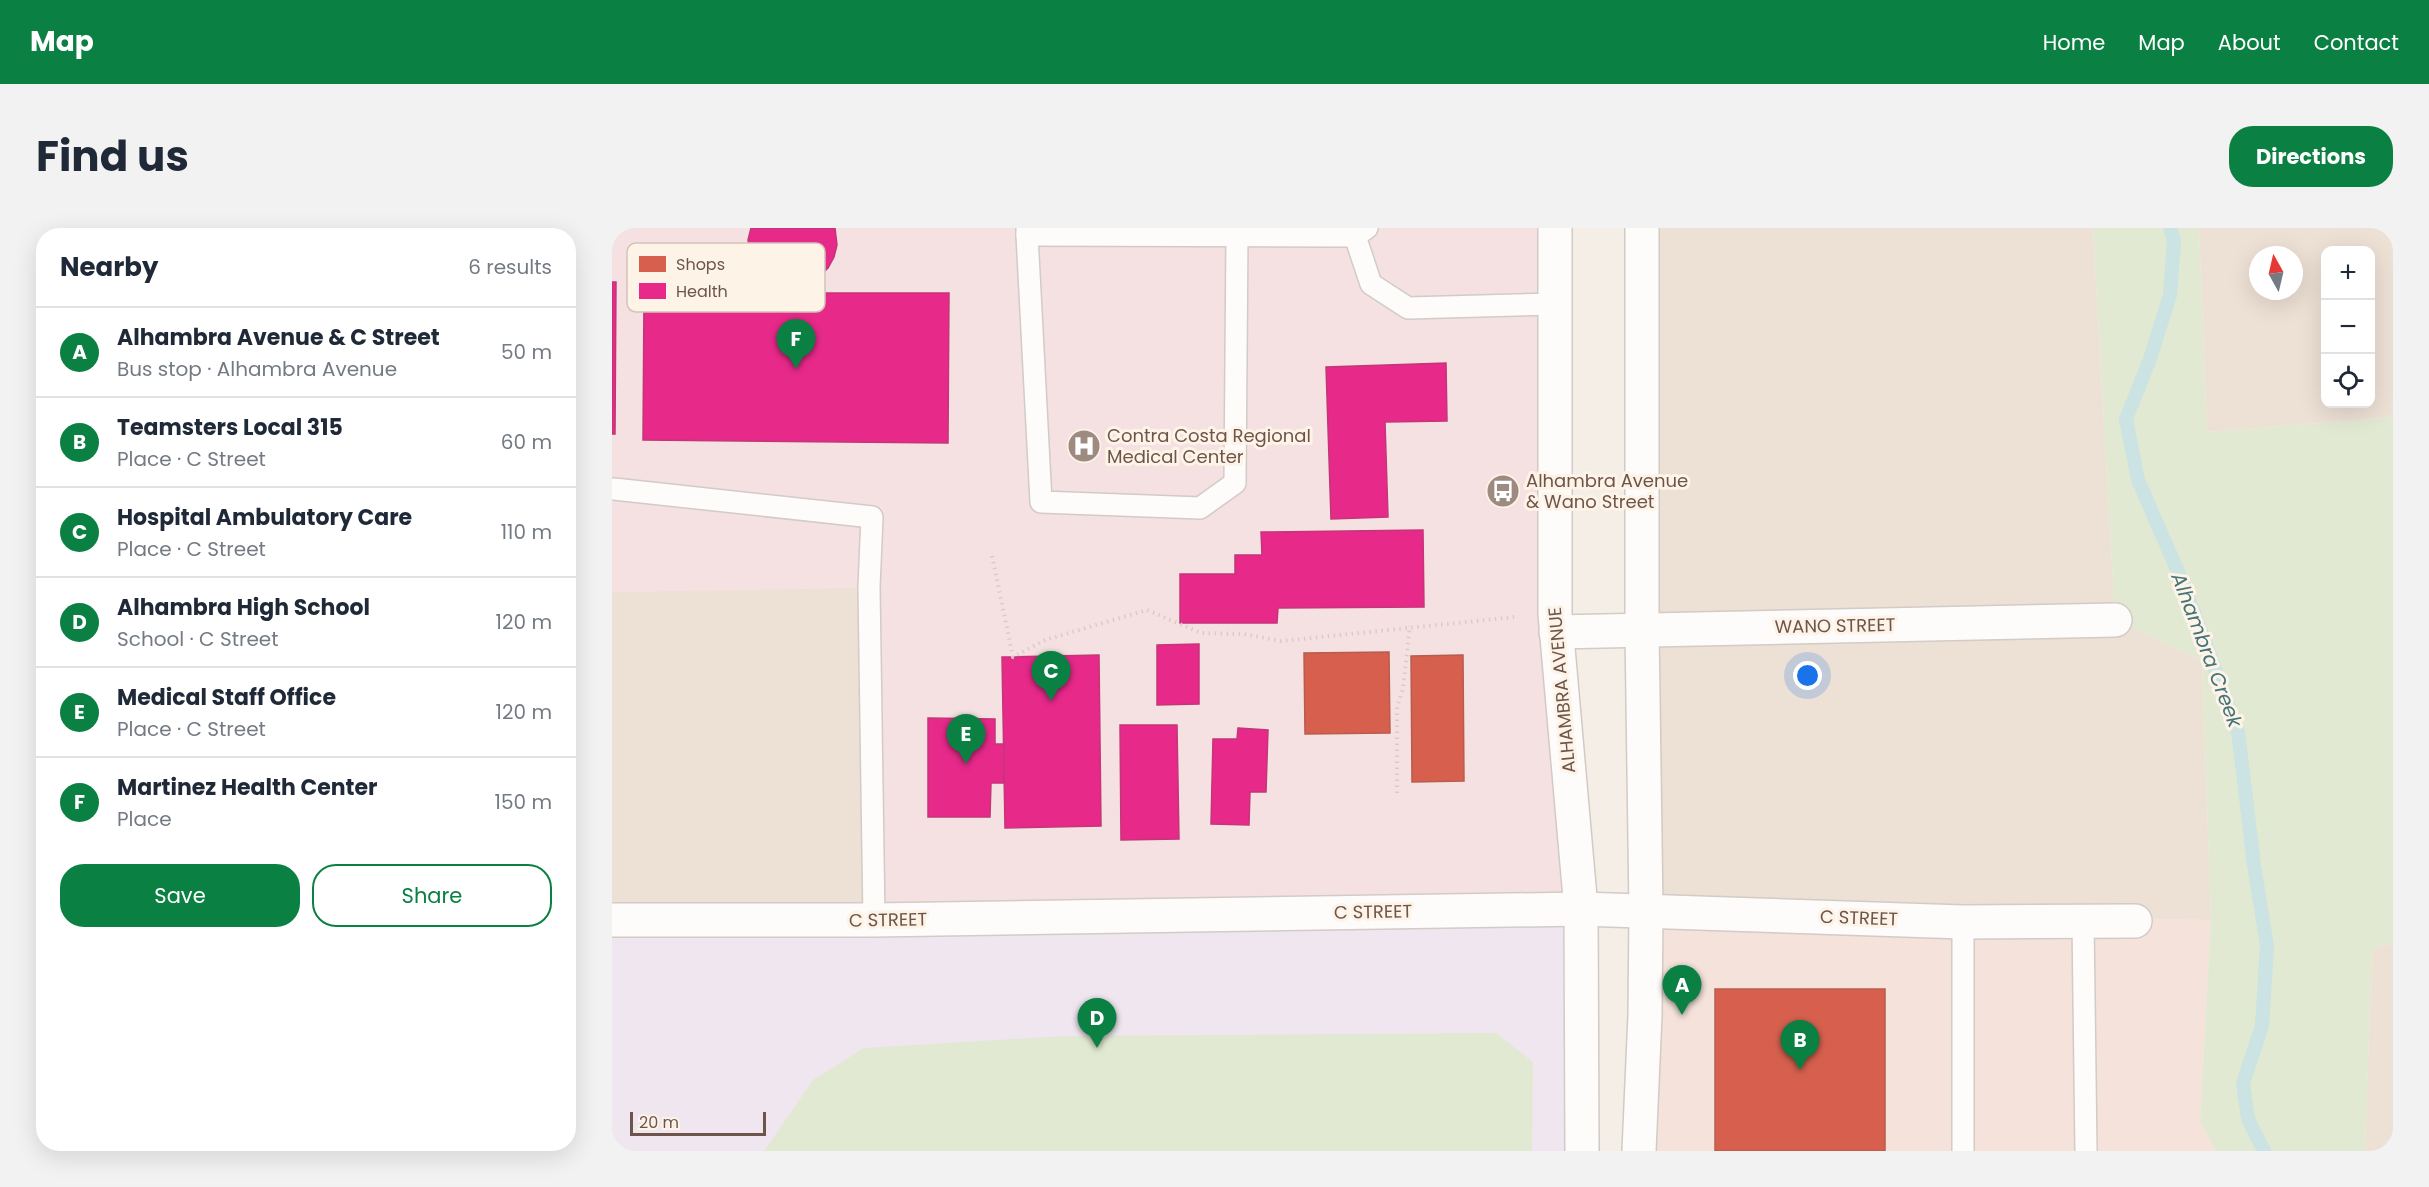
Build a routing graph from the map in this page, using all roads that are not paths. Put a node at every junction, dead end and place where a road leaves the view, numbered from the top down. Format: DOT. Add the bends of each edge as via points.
graph roads {
  1 [pos="1555,228"];
  2 [pos="1642,228"];
  3 [pos="1027,232"];
  4 [pos="1361,232"];
  5 [pos="1237,235"];
  6 [pos="1556,304"];
  7 [pos="614,489"];
  8 [pos="2115,620"];
  9 [pos="1555,623"];
  10 [pos="1642,630"];
  11 [pos="1581,909"];
  12 [pos="1646,911"];
  13 [pos="612,920"];
  14 [pos="874,920"];
  15 [pos="2083,921"];
  16 [pos="2135,921"];
  17 [pos="1963,922"];
  18 [pos="1582,1151"];
  19 [pos="1639,1151"];
  20 [pos="1962,1151"];
  21 [pos="2086,1151"];
  1 -- 6 [label="street, ALHAMBRA AVENUE"];
  2 -- 10 [label="street"];
  3 -- 5 [label="lane"];
  3 -- 5 [label="lane" via="1041,502 1200,508 1235,483"];
  4 -- 5 [label="lane"];
  4 -- 6 [label="lane" via="1371,284 1408,308"];
  6 -- 9 [label="street, ALHAMBRA AVENUE"];
  7 -- 14 [label="lane" via="872,517 869,588"];
  8 -- 10 [label="street, WANO STREET"];
  9 -- 10 [label="street, WANO STREET"];
  9 -- 11 [label="street, ALHAMBRA AVENUE"];
  10 -- 12 [label="street"];
  11 -- 12 [label="street, C STREET"];
  11 -- 14 [label="street, C STREET"];
  11 -- 18 [label="street, ALHAMBRA AVENUE"];
  12 -- 17 [label="street, C STREET"];
  12 -- 19 [label="street"];
  13 -- 14 [label="street, C STREET"];
  15 -- 16 [label="street, C STREET"];
  15 -- 17 [label="street, C STREET"];
  15 -- 21 [label="lane"];
  17 -- 20 [label="lane"];
}
